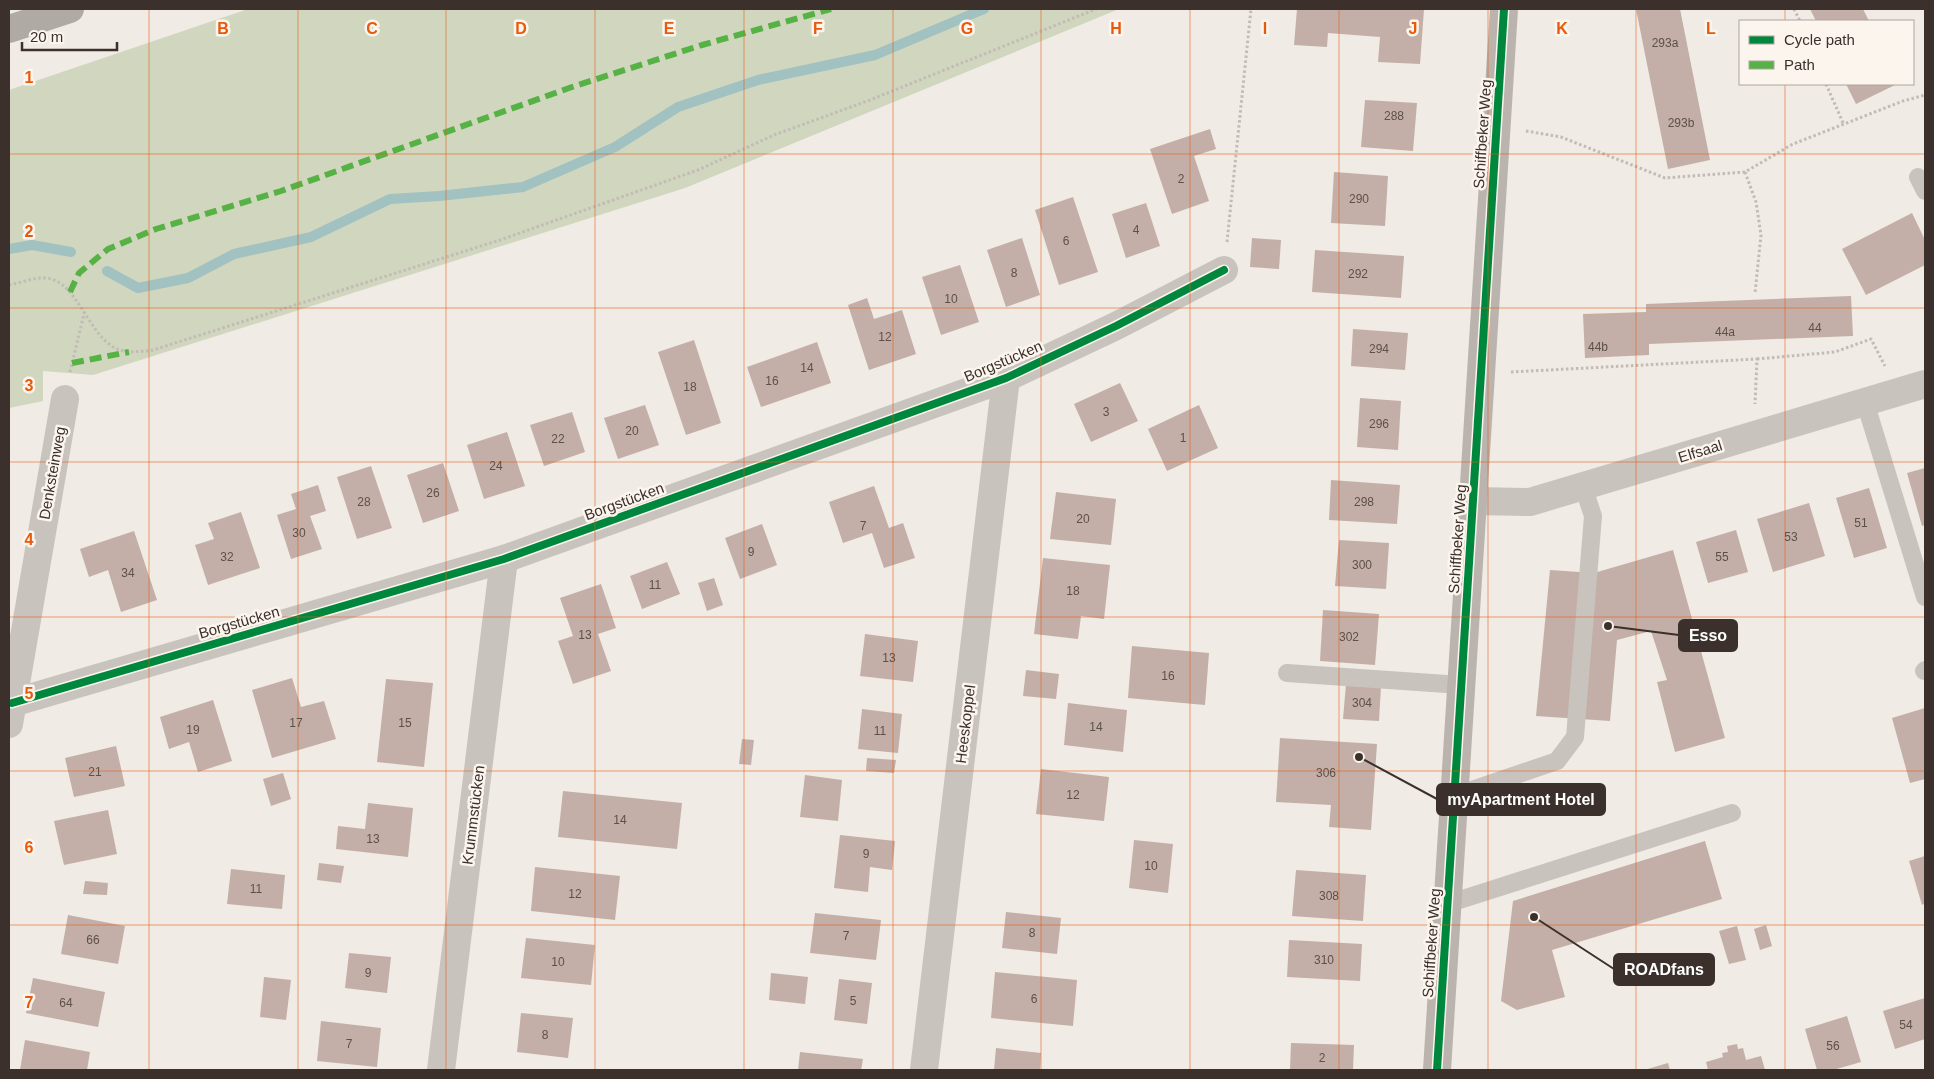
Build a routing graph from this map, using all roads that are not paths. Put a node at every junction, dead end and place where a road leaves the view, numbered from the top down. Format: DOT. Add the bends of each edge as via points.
graph roads {
  1 [pos="70,9"];
  2 [pos="1504,9"];
  3 [pos="9,29"];
  4 [pos="1224,270"];
  5 [pos="1006,378"];
  6 [pos="1925,384"];
  7 [pos="65,399"];
  8 [pos="1865,402"];
  9 [pos="1583,486"];
  10 [pos="1473,501"];
  11 [pos="504,559"];
  12 [pos="1925,597"];
  13 [pos="1287,673"];
  14 [pos="1461,685"];
  15 [pos="11,714"];
  16 [pos="1454,796"];
  17 [pos="1732,813"];
  18 [pos="1447,904"];
  19 [pos="441,1070"];
  20 [pos="924,1070"];
  21 [pos="1436,1070"];
  1 -- 3 [label="highway"];
  2 -- 10 [label="main road, Schiffbeker Weg"];
  4 -- 5 [label="street, Borgstücken"];
  5 -- 11 [label="street, Borgstücken"];
  5 -- 20 [label="street, Heeskoppel"];
  6 -- 8 [label="street, Elfsaal"];
  7 -- 15 [label="street, Denksteinweg"];
  8 -- 9 [label="street, Elfsaal"];
  8 -- 12 [label="lane"];
  9 -- 10 [label="street, Elfsaal" via="1530,502"];
  9 -- 16 [label="lane" via="1593,516 1575,737 1558,761"];
  10 -- 14 [label="main road, Schiffbeker Weg"];
  11 -- 15 [label="street, Borgstücken"];
  11 -- 19 [label="street, Krummstücken"];
  13 -- 14 [label="lane"];
  14 -- 16 [label="main road, Schiffbeker Weg"];
  16 -- 18 [label="main road, Schiffbeker Weg"];
  17 -- 18 [label="lane"];
  18 -- 21 [label="main road, Schiffbeker Weg"];
}
